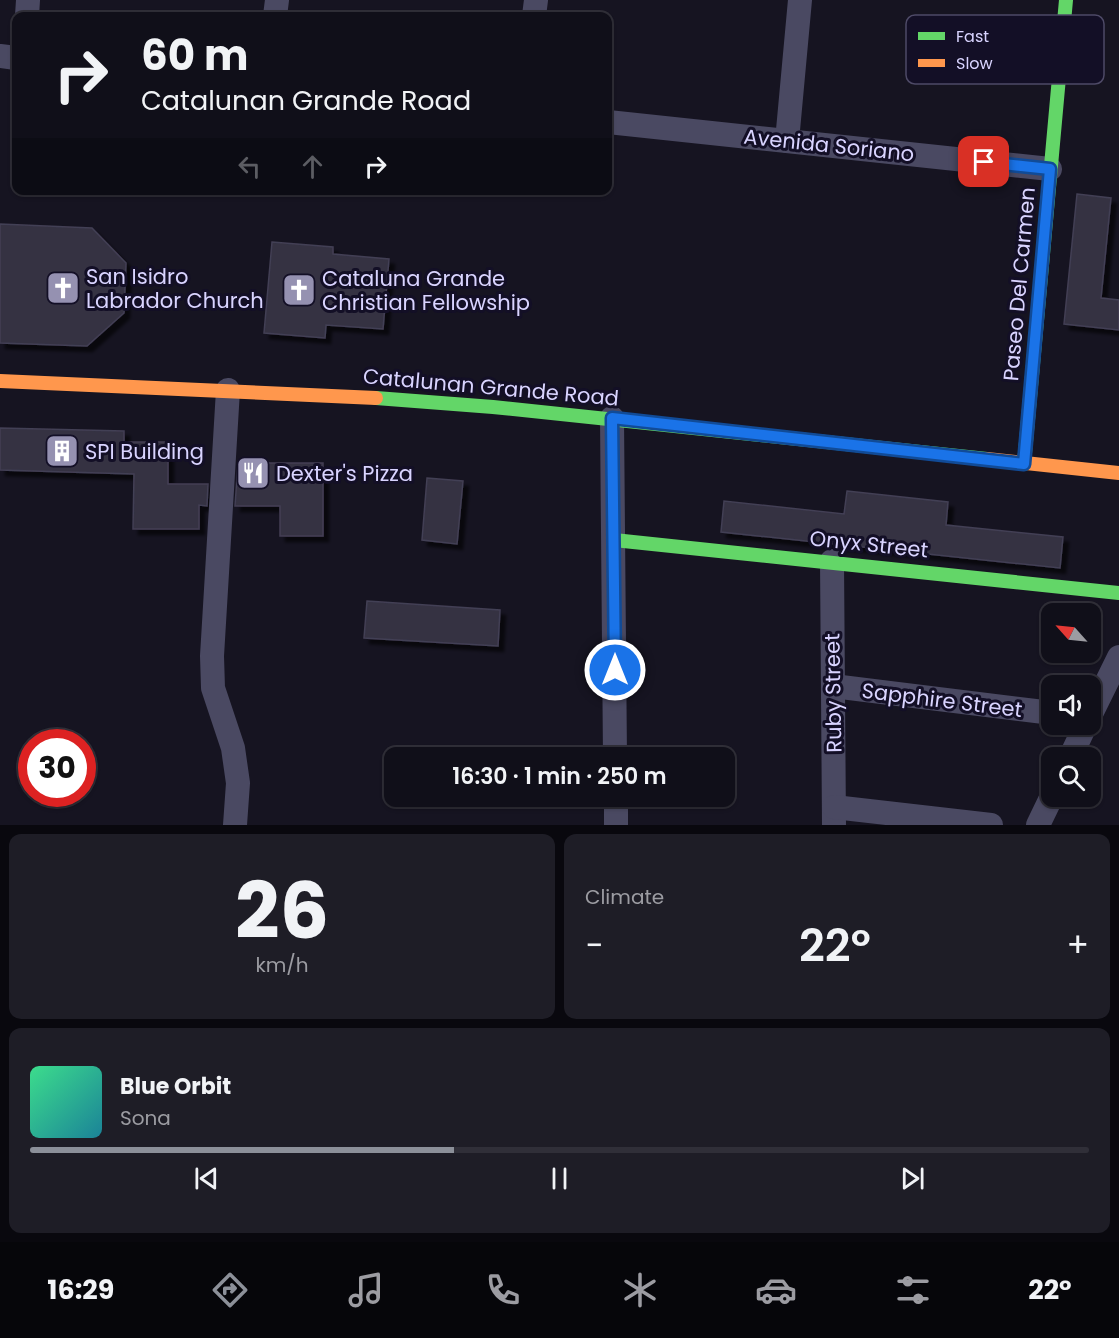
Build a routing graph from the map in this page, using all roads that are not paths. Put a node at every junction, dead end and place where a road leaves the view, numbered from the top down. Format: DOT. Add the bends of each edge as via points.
graph roads {
  1 [pos="800,0"];
  2 [pos="1066,0"];
  3 [pos="1065,15"];
  4 [pos="1058,84"];
  5 [pos="612,122"];
  6 [pos="786,141"];
  7 [pos="1050,169"];
  8 [pos="0,381"];
  9 [pos="228,390"];
  10 [pos="612,418"];
  11 [pos="1024,464"];
  12 [pos="1119,473"];
  13 [pos="614,540"];
  14 [pos="832,561"];
  15 [pos="1119,593"];
  16 [pos="1119,657"];
  17 [pos="832,686"];
  18 [pos="1101,694"];
  19 [pos="1041,712"];
  20 [pos="615,747"];
  21 [pos="616,807"];
  22 [pos="1047,807"];
  23 [pos="834,816"];
  24 [pos="235,825"];
  25 [pos="616,825"];
  26 [pos="991,825"];
  27 [pos="1038,825"];
  1 -- 6 [label="street"];
  2 -- 3 [label="main road, Paseo Del Carmen"];
  4 -- 7 [label="main road, Paseo Del Carmen"];
  5 -- 6 [label="street, Avenida Soriano"];
  6 -- 7 [label="street, Avenida Soriano"];
  7 -- 11 [label="main road, Paseo Del Carmen"];
  8 -- 9 [label="main road, Catalunan Grande Road"];
  9 -- 10 [label="main road, Catalunan Grande Road" via="363,396"];
  9 -- 24 [label="street" via="212,656 213,688 233,748"];
  10 -- 11 [label="main road, Catalunan Grande Road"];
  10 -- 13 [label="street"];
  11 -- 12 [label="main road, Catalunan Grande Road"];
  13 -- 14 [label="main road, Onyx Street"];
  13 -- 20 [label="street"];
  14 -- 15 [label="main road, Onyx Street"];
  14 -- 17 [label="street, Ruby Street"];
  16 -- 18 [label="street"];
  17 -- 19 [label="street, Sapphire Street"];
  17 -- 23 [label="street, Ruby Street"];
  21 -- 25 [label="street"];
  22 -- 27 [label="street"];
  23 -- 26 [label="street"];
}
